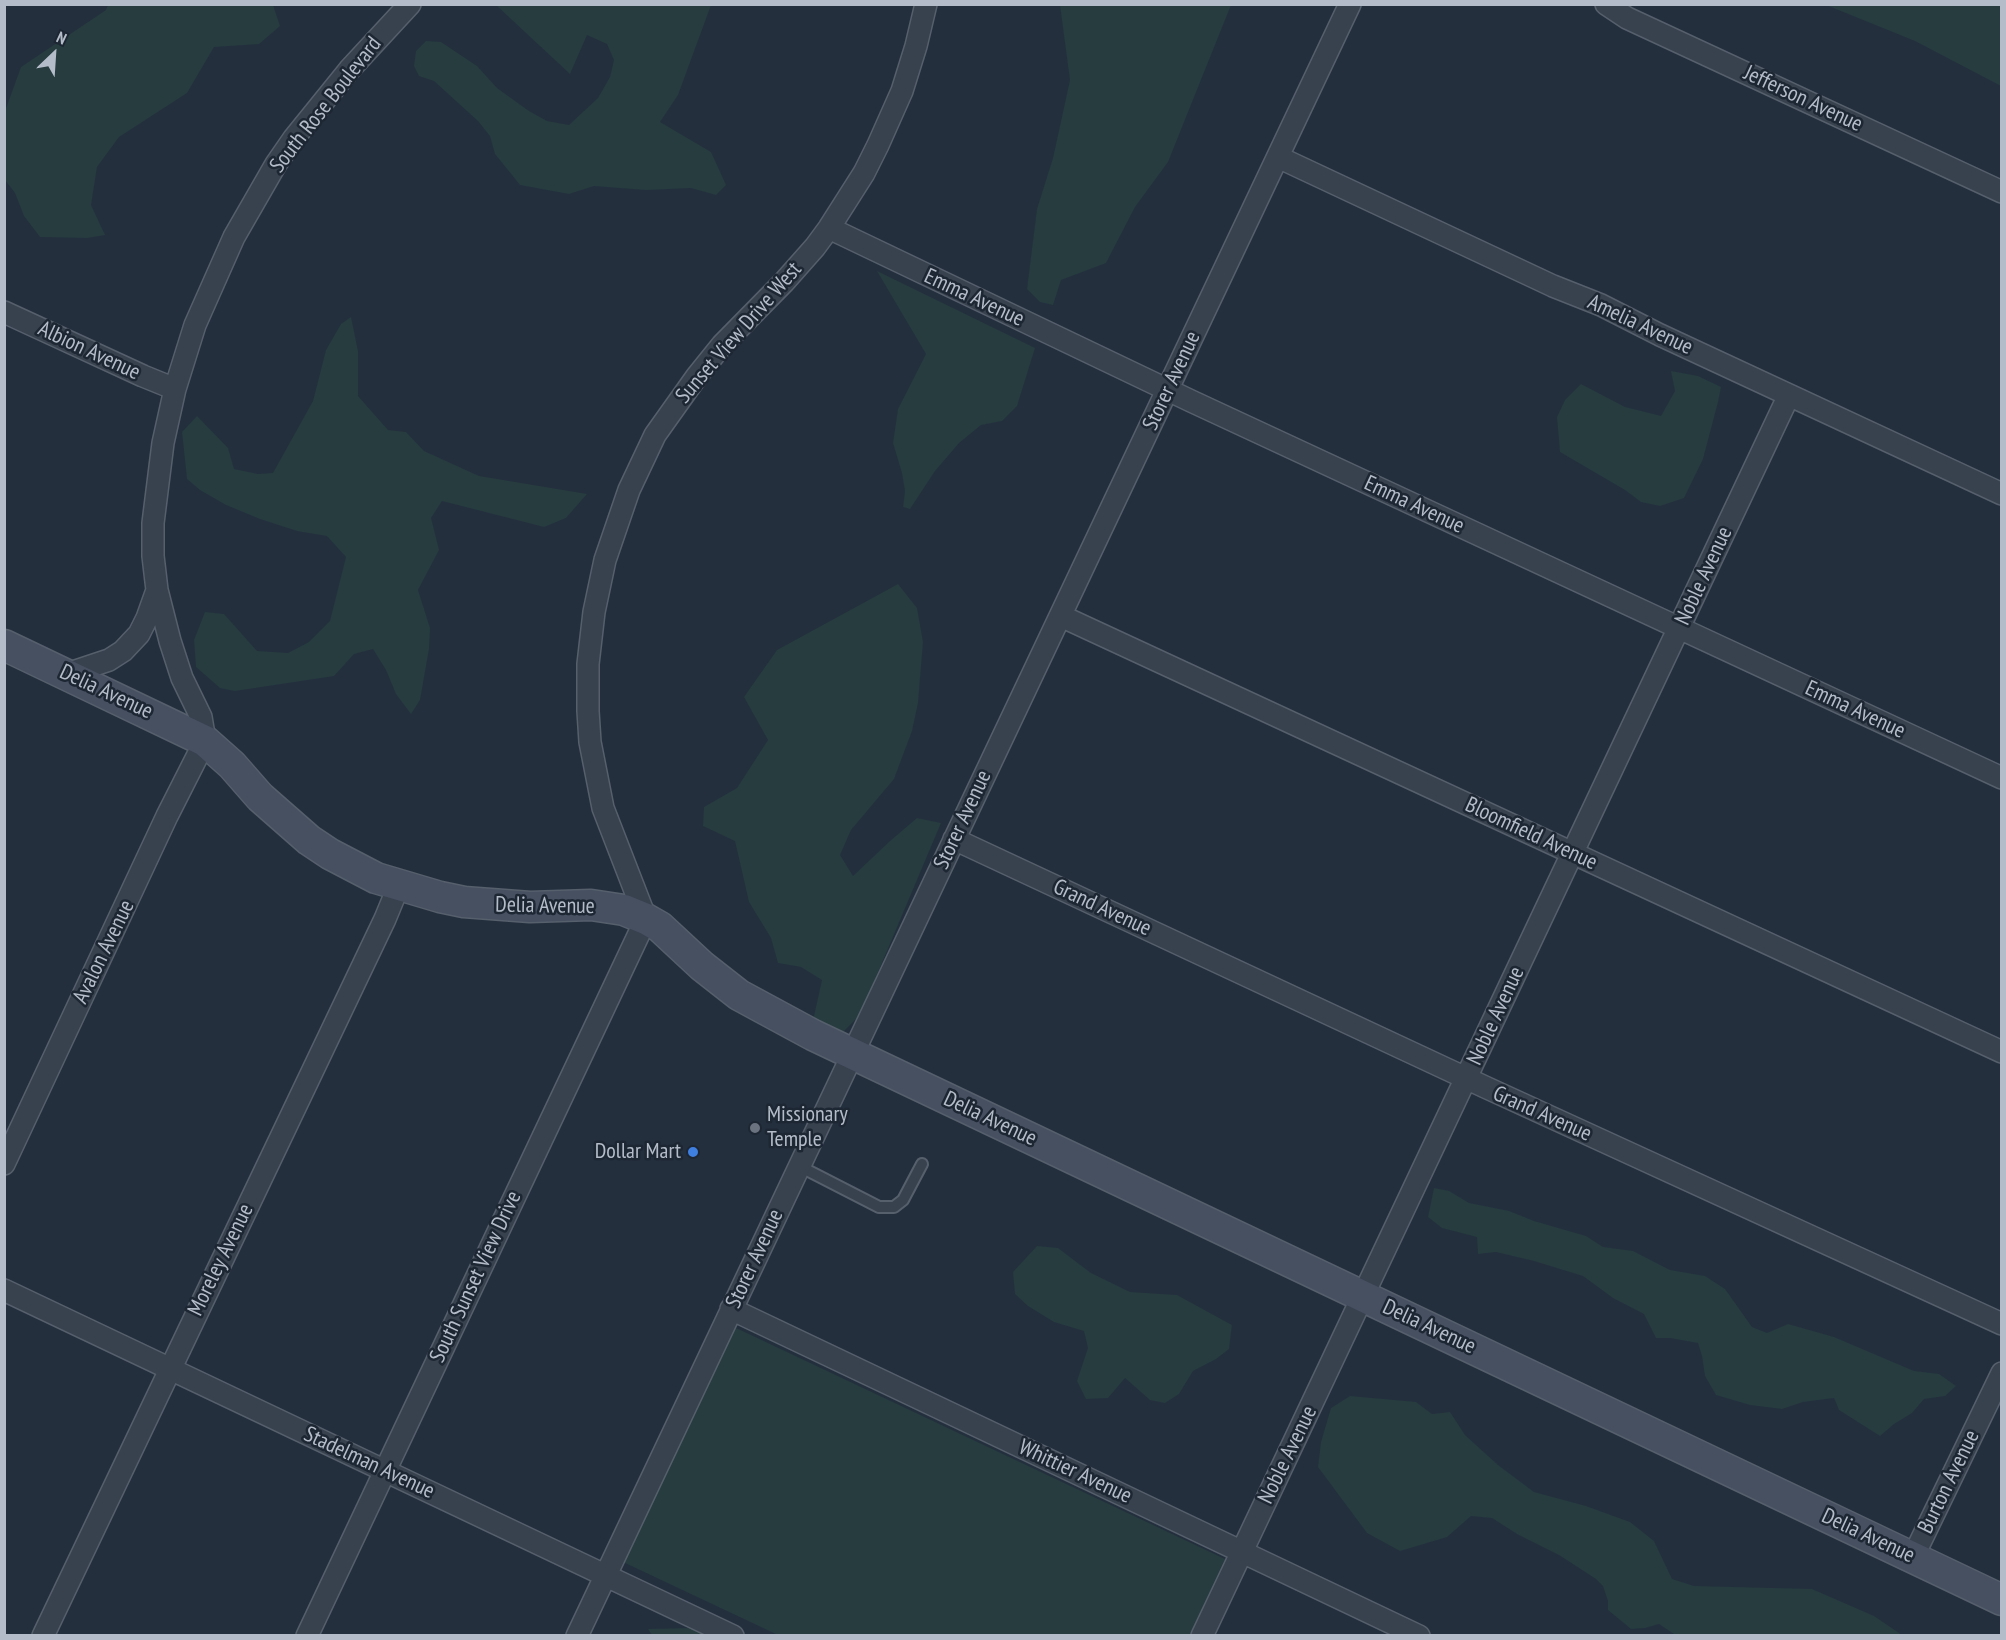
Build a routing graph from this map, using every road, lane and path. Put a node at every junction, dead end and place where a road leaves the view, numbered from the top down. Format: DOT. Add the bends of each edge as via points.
graph roads {
  1 [pos="410,4"];
  2 [pos="926,4"];
  3 [pos="1350,4"];
  4 [pos="1606,4"];
  5 [pos="1278,157"];
  6 [pos="2001,192"];
  7 [pos="829,228"];
  8 [pos="4,312"];
  9 [pos="175,389"];
  10 [pos="1168,390"];
  11 [pos="1789,395"];
  12 [pos="2001,494"];
  13 [pos="157,590"];
  14 [pos="1061,616"];
  15 [pos="1680,628"];
  16 [pos="4,645"];
  17 [pos="67,674"];
  18 [pos="205,741"];
  19 [pos="2001,778"];
  20 [pos="954,839"];
  21 [pos="1573,853"];
  22 [pos="399,885"];
  23 [pos="646,918"];
  24 [pos="2001,1052"];
  25 [pos="852,1054"];
  26 [pos="1466,1079"];
  27 [pos="4,1164"];
  28 [pos="921,1164"];
  29 [pos="799,1166"];
  30 [pos="4,1290"];
  31 [pos="1364,1296"];
  32 [pos="731,1309"];
  33 [pos="2001,1324"];
  34 [pos="169,1368"];
  35 [pos="2001,1373"];
  36 [pos="385,1470"];
  37 [pos="1241,1552"];
  38 [pos="1913,1557"];
  39 [pos="606,1575"];
  40 [pos="2001,1600"];
  41 [pos="43,1635"];
  42 [pos="307,1635"];
  43 [pos="577,1635"];
  44 [pos="733,1635"];
  45 [pos="1202,1635"];
  46 [pos="1419,1635"];
  1 -- 9 [label="street, South Rose Boulevard" via="349,70 276,164 234,237 212,286"];
  2 -- 7 [label="street, Sunset View Drive West" via="902,91 864,172"];
  3 -- 5 [label="street, Storer Avenue"];
  4 -- 6 [label="street, Jefferson Avenue" via="1627,18"];
  5 -- 10 [label="street, Storer Avenue"];
  5 -- 11 [label="street, Amelia Avenue"];
  7 -- 10 [label="street, Emma Avenue"];
  7 -- 23 [label="street, Sunset View Drive West" via="784,282 722,345 665,418 629,490 605,560 588,664 590,742 603,808"];
  8 -- 9 [label="street, Albion Avenue"];
  9 -- 13 [label="street, South Rose Boulevard" via="163,443 153,523"];
  10 -- 14 [label="street, Storer Avenue"];
  10 -- 15 [label="street, Emma Avenue"];
  11 -- 12 [label="street, Amelia Avenue"];
  11 -- 15 [label="street, Noble Avenue"];
  13 -- 17 [label="street, South Rose Boulevard" via="139,633 123,651 109,660"];
  13 -- 18 [label="street, South Rose Boulevard" via="182,678 201,717"];
  14 -- 20 [label="street, Storer Avenue"];
  14 -- 21 [label="street, Bloomfield Avenue"];
  15 -- 19 [label="street, Emma Avenue"];
  15 -- 21 [label="street, Noble Avenue"];
  16 -- 17 [label="street, Delia Avenue"];
  17 -- 18 [label="street, Delia Avenue"];
  18 -- 22 [label="street, Delia Avenue" via="309,840 376,878"];
  18 -- 27 [label="street, Avalon Avenue"];
  20 -- 25 [label="street, Storer Avenue"];
  20 -- 26 [label="street, Grand Avenue"];
  21 -- 24 [label="street, Bloomfield Avenue"];
  21 -- 26 [label="street, Noble Avenue"];
  22 -- 23 [label="street, Delia Avenue" via="464,902 530,907 591,905"];
  22 -- 34 [label="street, Moreley Avenue"];
  23 -- 25 [label="street, Delia Avenue" via="739,995"];
  23 -- 36 [label="street, South Sunset View Drive"];
  25 -- 29 [label="street, Storer Avenue"];
  25 -- 31 [label="street, Delia Avenue"];
  26 -- 31 [label="street, Noble Avenue"];
  26 -- 33 [label="street, Grand Avenue"];
  28 -- 29 [label="lane" via="903,1200 894,1208 879,1207"];
  29 -- 32 [label="street, Storer Avenue"];
  30 -- 34 [label="street, Stadelman Avenue"];
  31 -- 37 [label="street, Noble Avenue"];
  31 -- 38 [label="street, Delia Avenue"];
  32 -- 37 [label="street, Whittier Avenue"];
  32 -- 39 [label="street, Storer Avenue"];
  34 -- 36 [label="street, Stadelman Avenue"];
  34 -- 41 [label="street, Moreley Avenue"];
  35 -- 38 [label="street, Burton Avenue"];
  36 -- 39 [label="street, Stadelman Avenue"];
  36 -- 42 [label="street, South Sunset View Drive"];
  37 -- 45 [label="street, Noble Avenue"];
  37 -- 46 [label="street, Whittier Avenue"];
  38 -- 40 [label="street, Delia Avenue"];
  39 -- 43 [label="street, Storer Avenue"];
  39 -- 44 [label="street, Stadelman Avenue"];
}
